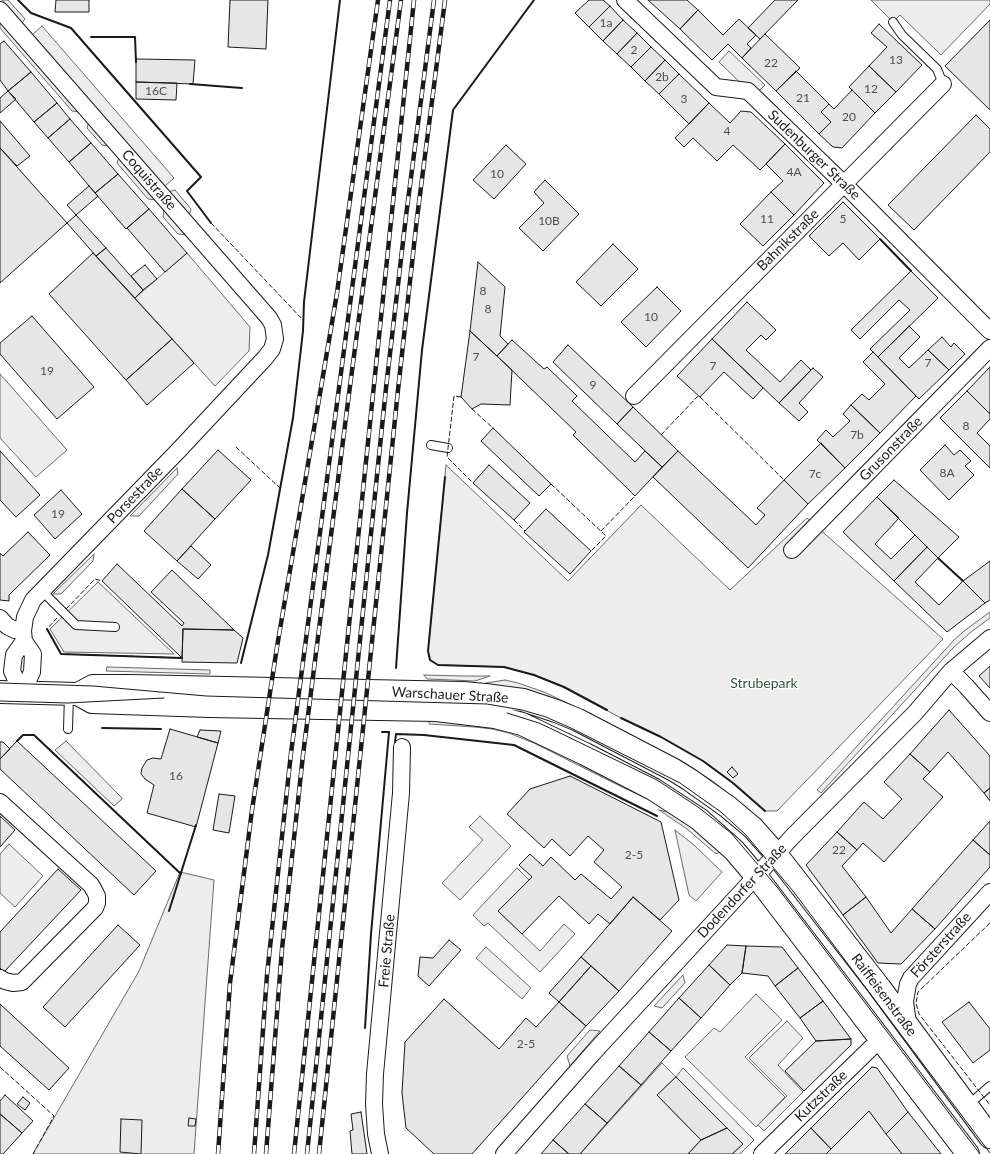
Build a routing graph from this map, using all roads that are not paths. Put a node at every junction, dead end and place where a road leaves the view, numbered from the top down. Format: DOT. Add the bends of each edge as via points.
graph roads {
  1 [pos="626,0"];
  2 [pos="0,10"];
  3 [pos="893,22"];
  4 [pos="943,84"];
  5 [pos="844,184"];
  6 [pos="990,331"];
  7 [pos="990,348"];
  8 [pos="265,358"];
  9 [pos="634,396"];
  10 [pos="431,445"];
  11 [pos="448,448"];
  12 [pos="792,550"];
  13 [pos="42,591"];
  14 [pos="2,625"];
  15 [pos="115,627"];
  16 [pos="23,636"];
  17 [pos="990,638"];
  18 [pos="951,671"];
  19 [pos="0,692"];
  20 [pos="22,693"];
  21 [pos="73,694"];
  22 [pos="990,714"];
  23 [pos="68,729"];
  24 [pos="402,747"];
  25 [pos="0,802"];
  26 [pos="767,864"];
  27 [pos="990,892"];
  28 [pos="7,980"];
  29 [pos="910,1028"];
  30 [pos="881,1040"];
  31 [pos="938,1067"];
  32 [pos="990,1086"];
  33 [pos="967,1106"];
  34 [pos="990,1137"];
  35 [pos="380,1154"];
  36 [pos="504,1154"];
  37 [pos="762,1154"];
  38 [pos="968,1154"];
  1 -- 5 [label="street, Sudenburger Straße" via="716,87 748,91"];
  2 -- 8 [label="street, Coquistraße" via="269,318 275,339 272,349"];
  3 -- 4 [label="lane" via="902,35 937,70"];
  4 -- 5 [label="street, Bahnikstraße"];
  5 -- 6 [label="street, Sudenburger Straße"];
  5 -- 9 [label="street, Bahnikstraße"];
  7 -- 12 [label="street, Grusonstraße"];
  8 -- 13 [label="street, Porsestraße"];
  10 -- 11 [label="lane"];
  13 -- 15 [label="lane" via="76,625"];
  13 -- 16 [label="street, Porsestraße" via="33,600 25,617"];
  14 -- 16 [label="street"];
  16 -- 20 [label="street, Porsestraße" via="14,655 12,671"];
  17 -- 18 [label="street, Dodendorfer Straße"];
  18 -- 22 [label="street"];
  18 -- 26 [label="street, Dodendorfer Straße" via="914,713"];
  19 -- 20 [label="main road, Warschauer Straße"];
  20 -- 21 [label="main road, Warschauer Straße"];
  21 -- 23 [label="lane"];
  21 -- 26 [label="main road, Warschauer Straße" via="92,702 436,710 495,717 522,724 667,797 699,819 734,850"];
  21 -- 26 [label="main road, Warschauer Straße" via="93,686 131,686 463,693 523,700 578,720 674,770 706,790 752,828"];
  24 -- 35 [label="street, Freie Straße" via="402,793 375,1074 374,1104"];
  25 -- 28 [label="street" via="91,885 97,896 91,912 29,976 22,982"];
  26 -- 29 [label="main road, Raiffeisenstraße"];
  26 -- 30 [label="main road, Raiffeisenstraße"];
  26 -- 31 [label="main road" via="906,1044"];
  26 -- 36 [label="street, Dodendorfer Straße"];
  27 -- 29 [label="street, Försterstraße" via="911,978 905,1001"];
  29 -- 31 [label="main road, Raiffeisenstraße"];
  30 -- 37 [label="street, Kutzstraße"];
  30 -- 38 [label="main road, Raiffeisenstraße"];
  31 -- 33 [label="main road, Raiffeisenstraße"];
  32 -- 33 [label="lane"];
  33 -- 34 [label="main road, Raiffeisenstraße"];
}
